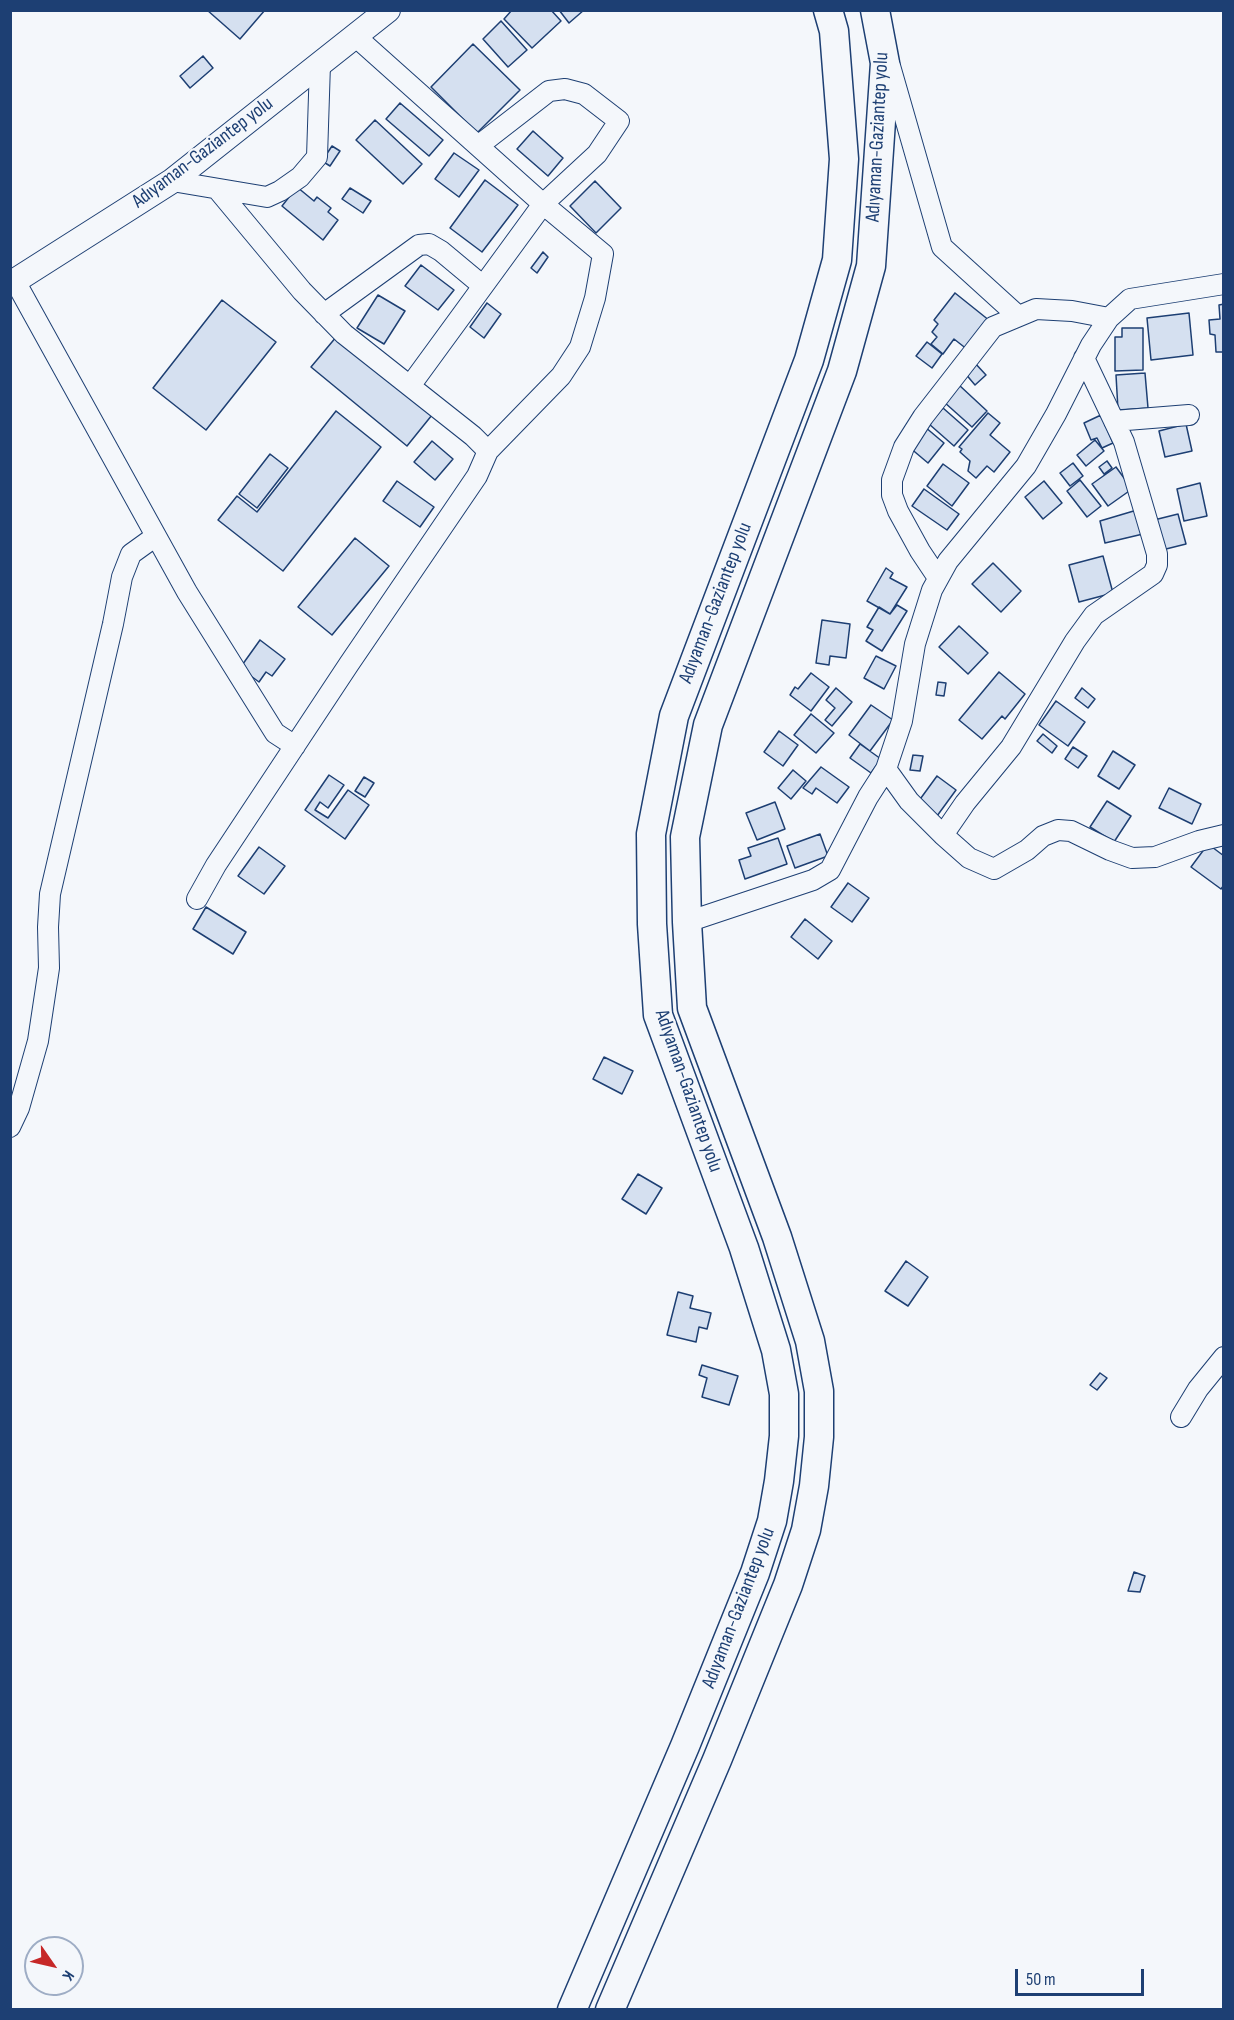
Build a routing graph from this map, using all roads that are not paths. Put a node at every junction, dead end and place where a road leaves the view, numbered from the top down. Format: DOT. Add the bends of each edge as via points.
graph roads {
  1 [pos="828,10"];
  2 [pos="876,10"];
  3 [pos="386,11"];
  4 [pos="355,36"];
  5 [pos="882,40"];
  6 [pos="320,64"];
  7 [pos="478,146"];
  8 [pos="172,181"];
  9 [pos="218,190"];
  10 [pos="543,204"];
  11 [pos="13,282"];
  12 [pos="1224,284"];
  13 [pos="483,286"];
  14 [pos="324,315"];
  15 [pos="1018,316"];
  16 [pos="1109,318"];
  17 [pos="1084,358"];
  18 [pos="410,386"];
  19 [pos="1189,415"];
  20 [pos="1114,421"];
  21 [pos="488,451"];
  22 [pos="156,536"];
  23 [pos="938,578"];
  24 [pos="295,746"];
  25 [pos="886,769"];
  26 [pos="943,835"];
  27 [pos="1224,835"];
  28 [pos="197,899"];
  29 [pos="687,922"];
  30 [pos="10,1128"];
  31 [pos="1224,1357"];
  32 [pos="1181,1417"];
  33 [pos="572,2010"];
  34 [pos="610,2010"];
  1 -- 33 [label="highway, Adıyaman-Gaziantep yolu" via="834,32 844,159 837,260 808,360 674,716 651,834 658,1015 744,1248 776,1350 784,1394 779,1481 772,1521 755,1573 686,1746"];
  2 -- 5 [label="highway, Adıyaman-Gaziantep yolu"];
  3 -- 4 [label="main road, Adıyaman-Gaziantep yolu"];
  4 -- 6 [label="main road, Adıyaman-Gaziantep yolu"];
  4 -- 7 [label="street"];
  5 -- 15 [label="street" via="942,247"];
  5 -- 29 [label="highway, Adıyaman-Gaziantep yolu" via="885,63 871,266 842,371 708,725 685,837"];
  6 -- 8 [label="main road, Adıyaman-Gaziantep yolu"];
  6 -- 9 [label="street" via="317,156 300,177 267,197"];
  7 -- 10 [label="street"];
  7 -- 10 [label="street" via="549,90 565,88 584,93 619,121 597,154"];
  8 -- 9 [label="street"];
  8 -- 11 [label="main road, Adıyaman-Gaziantep yolu"];
  9 -- 14 [label="street"];
  10 -- 13 [label="street"];
  10 -- 21 [label="street" via="603,255 595,298 580,346 561,376"];
  11 -- 22 [label="street"];
  12 -- 16 [label="street" via="1130,299"];
  13 -- 14 [label="street" via="441,251 429,244 419,245"];
  13 -- 18 [label="street"];
  14 -- 18 [label="street"];
  15 -- 16 [label="street" via="1036,309"];
  15 -- 23 [label="street" via="993,327 923,417 904,447 892,480 898,511"];
  16 -- 17 [label="street"];
  17 -- 20 [label="street"];
  17 -- 23 [label="street" via="1026,466"];
  18 -- 21 [label="street"];
  19 -- 20 [label="street"];
  20 -- 26 [label="street" via="1136,476 1157,565 1153,574 1095,615 1011,747"];
  21 -- 24 [label="street" via="477,476"];
  22 -- 24 [label="street" via="275,733"];
  22 -- 30 [label="street" via="130,554 122,577 50,894 49,968 38,1041 20,1108"];
  23 -- 25 [label="street" via="915,644 902,721"];
  24 -- 28 [label="street"];
  25 -- 26 [label="street" via="909,801"];
  25 -- 29 [label="street" via="830,870 813,880"];
  26 -- 27 [label="street" via="969,858 994,869 1058,830 1071,831 1132,858 1155,856"];
  29 -- 34 [label="highway, Adıyaman-Gaziantep yolu" via="692,1008 777,1237 810,1341 819,1391 819,1437 806,1530 788,1585"];
  31 -- 32 [label="street"];
}
